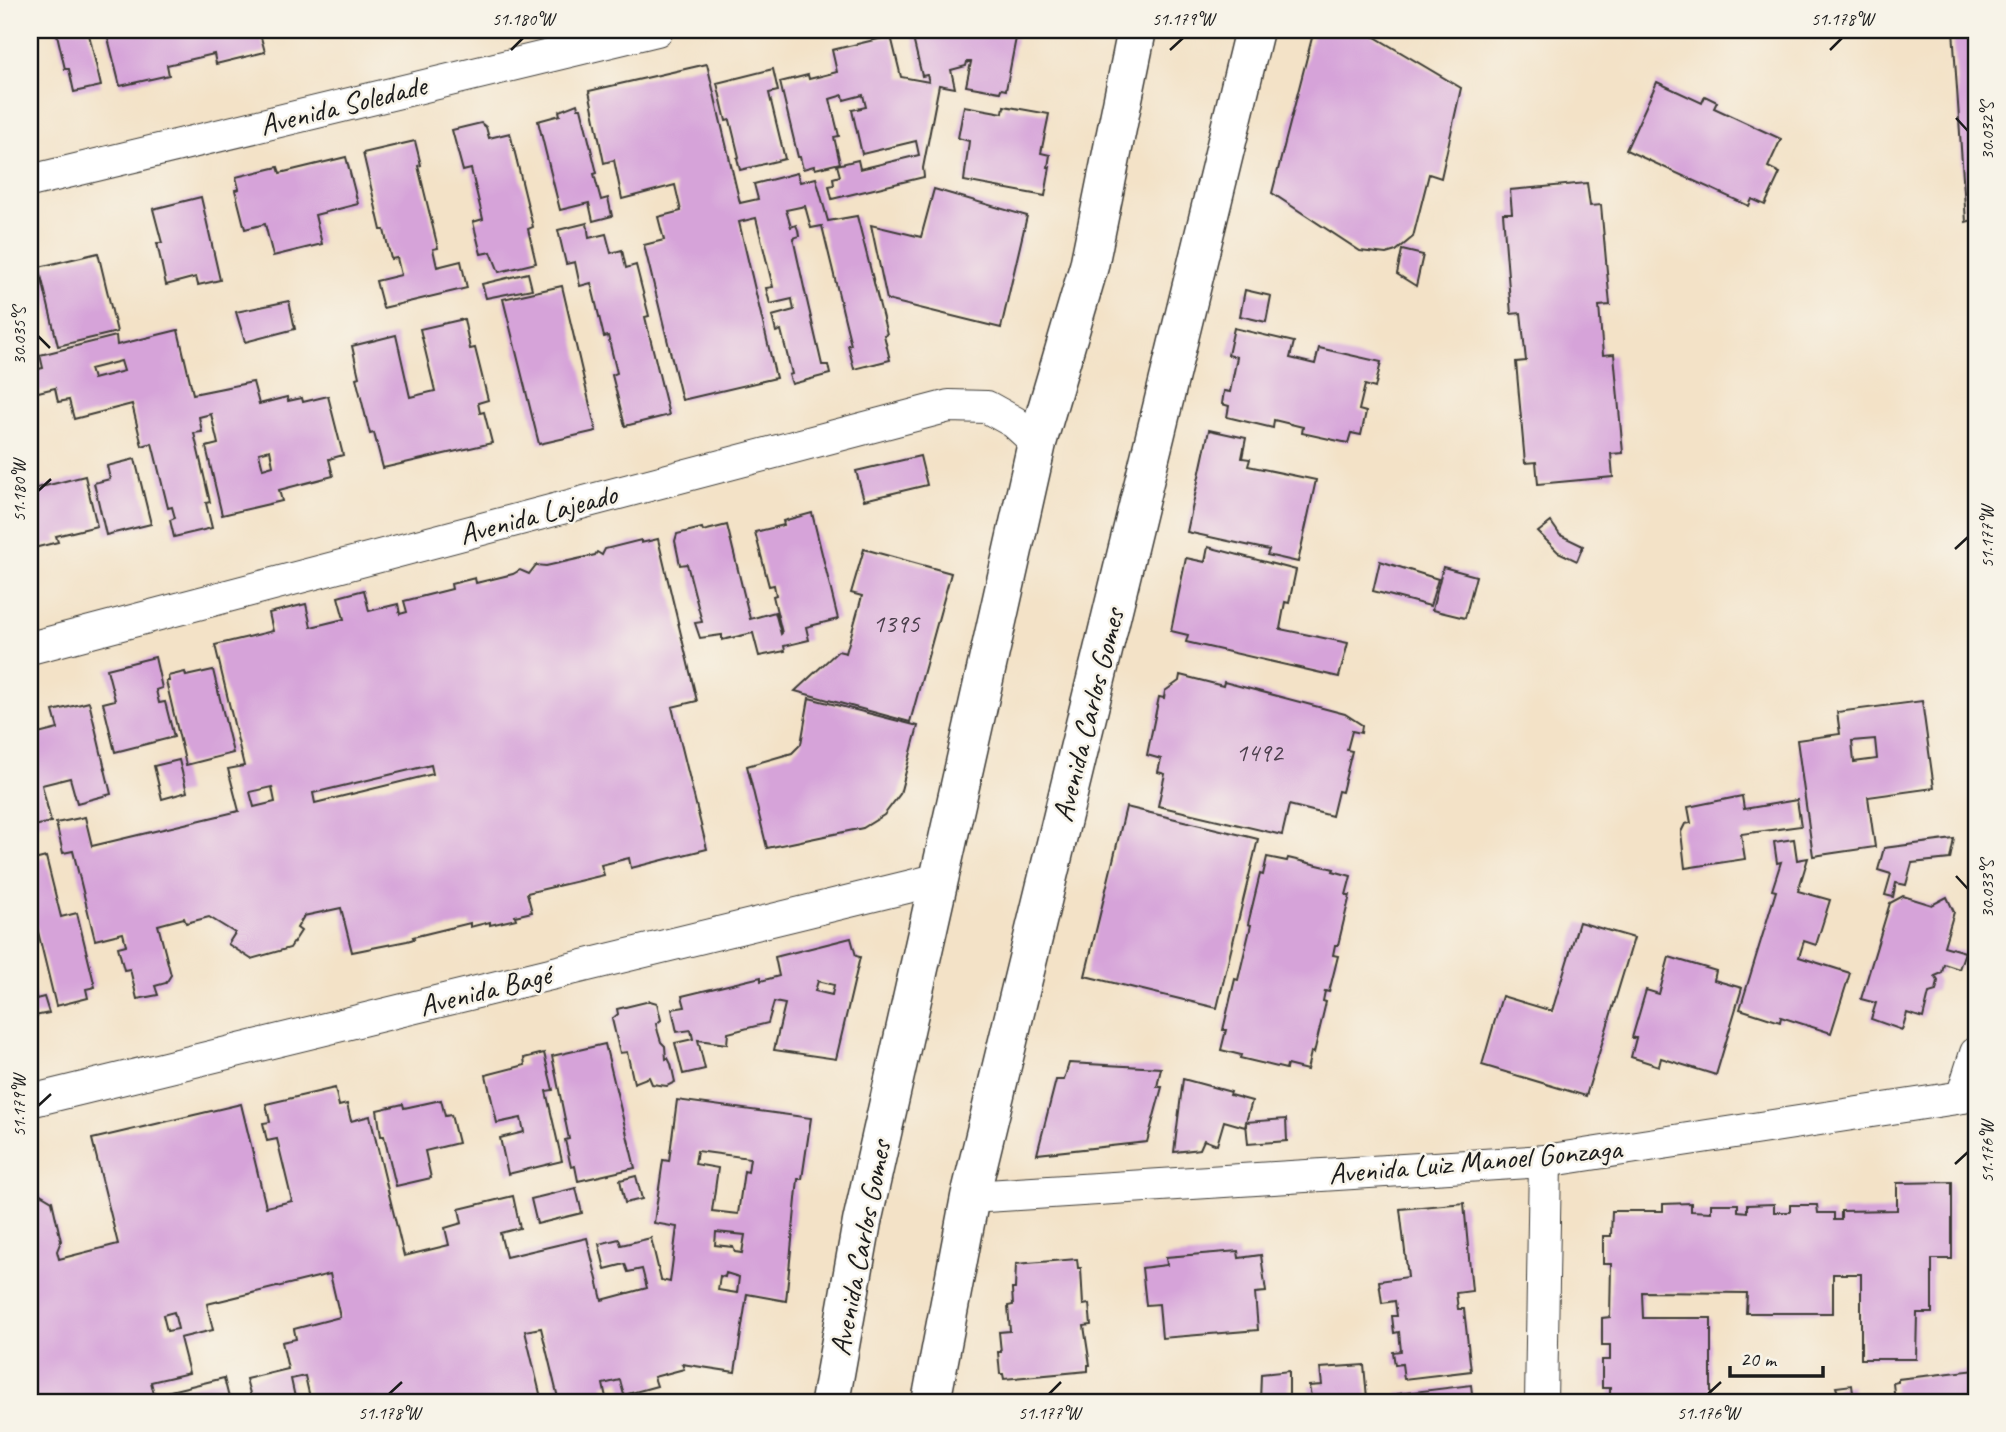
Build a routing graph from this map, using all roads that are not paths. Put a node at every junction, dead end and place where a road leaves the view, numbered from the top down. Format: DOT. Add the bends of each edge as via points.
graph roads {
  1 [pos="657,30"];
  2 [pos="1137,30"];
  3 [pos="1254,30"];
  4 [pos="30,181"];
  5 [pos="1037,443"];
  6 [pos="30,648"];
  7 [pos="940,879"];
  8 [pos="1976,1053"];
  9 [pos="1969,1096"];
  10 [pos="30,1101"];
  11 [pos="1545,1161"];
  12 [pos="970,1197"];
  13 [pos="830,1402"];
  14 [pos="931,1402"];
  15 [pos="1541,1402"];
  1 -- 4 [label="street, Avenida Soledade"];
  2 -- 5 [label="main road, Avenida Carlos Gomes" via="1089,266"];
  3 -- 12 [label="main road, Avenida Carlos Gomes"];
  5 -- 6 [label="street, Avenida Lajeado" via="1014,422 986,407 950,406"];
  5 -- 7 [label="main road, Avenida Carlos Gomes"];
  7 -- 10 [label="street, Avenida Bagé"];
  7 -- 13 [label="main road, Avenida Carlos Gomes" via="862,1222"];
  8 -- 9 [label="street"];
  9 -- 11 [label="street, Avenida Luiz Manoel Gonzaga"];
  11 -- 12 [label="street, Avenida Luiz Manoel Gonzaga"];
  11 -- 15 [label="street"];
  12 -- 14 [label="main road, Avenida Carlos Gomes"];
}
